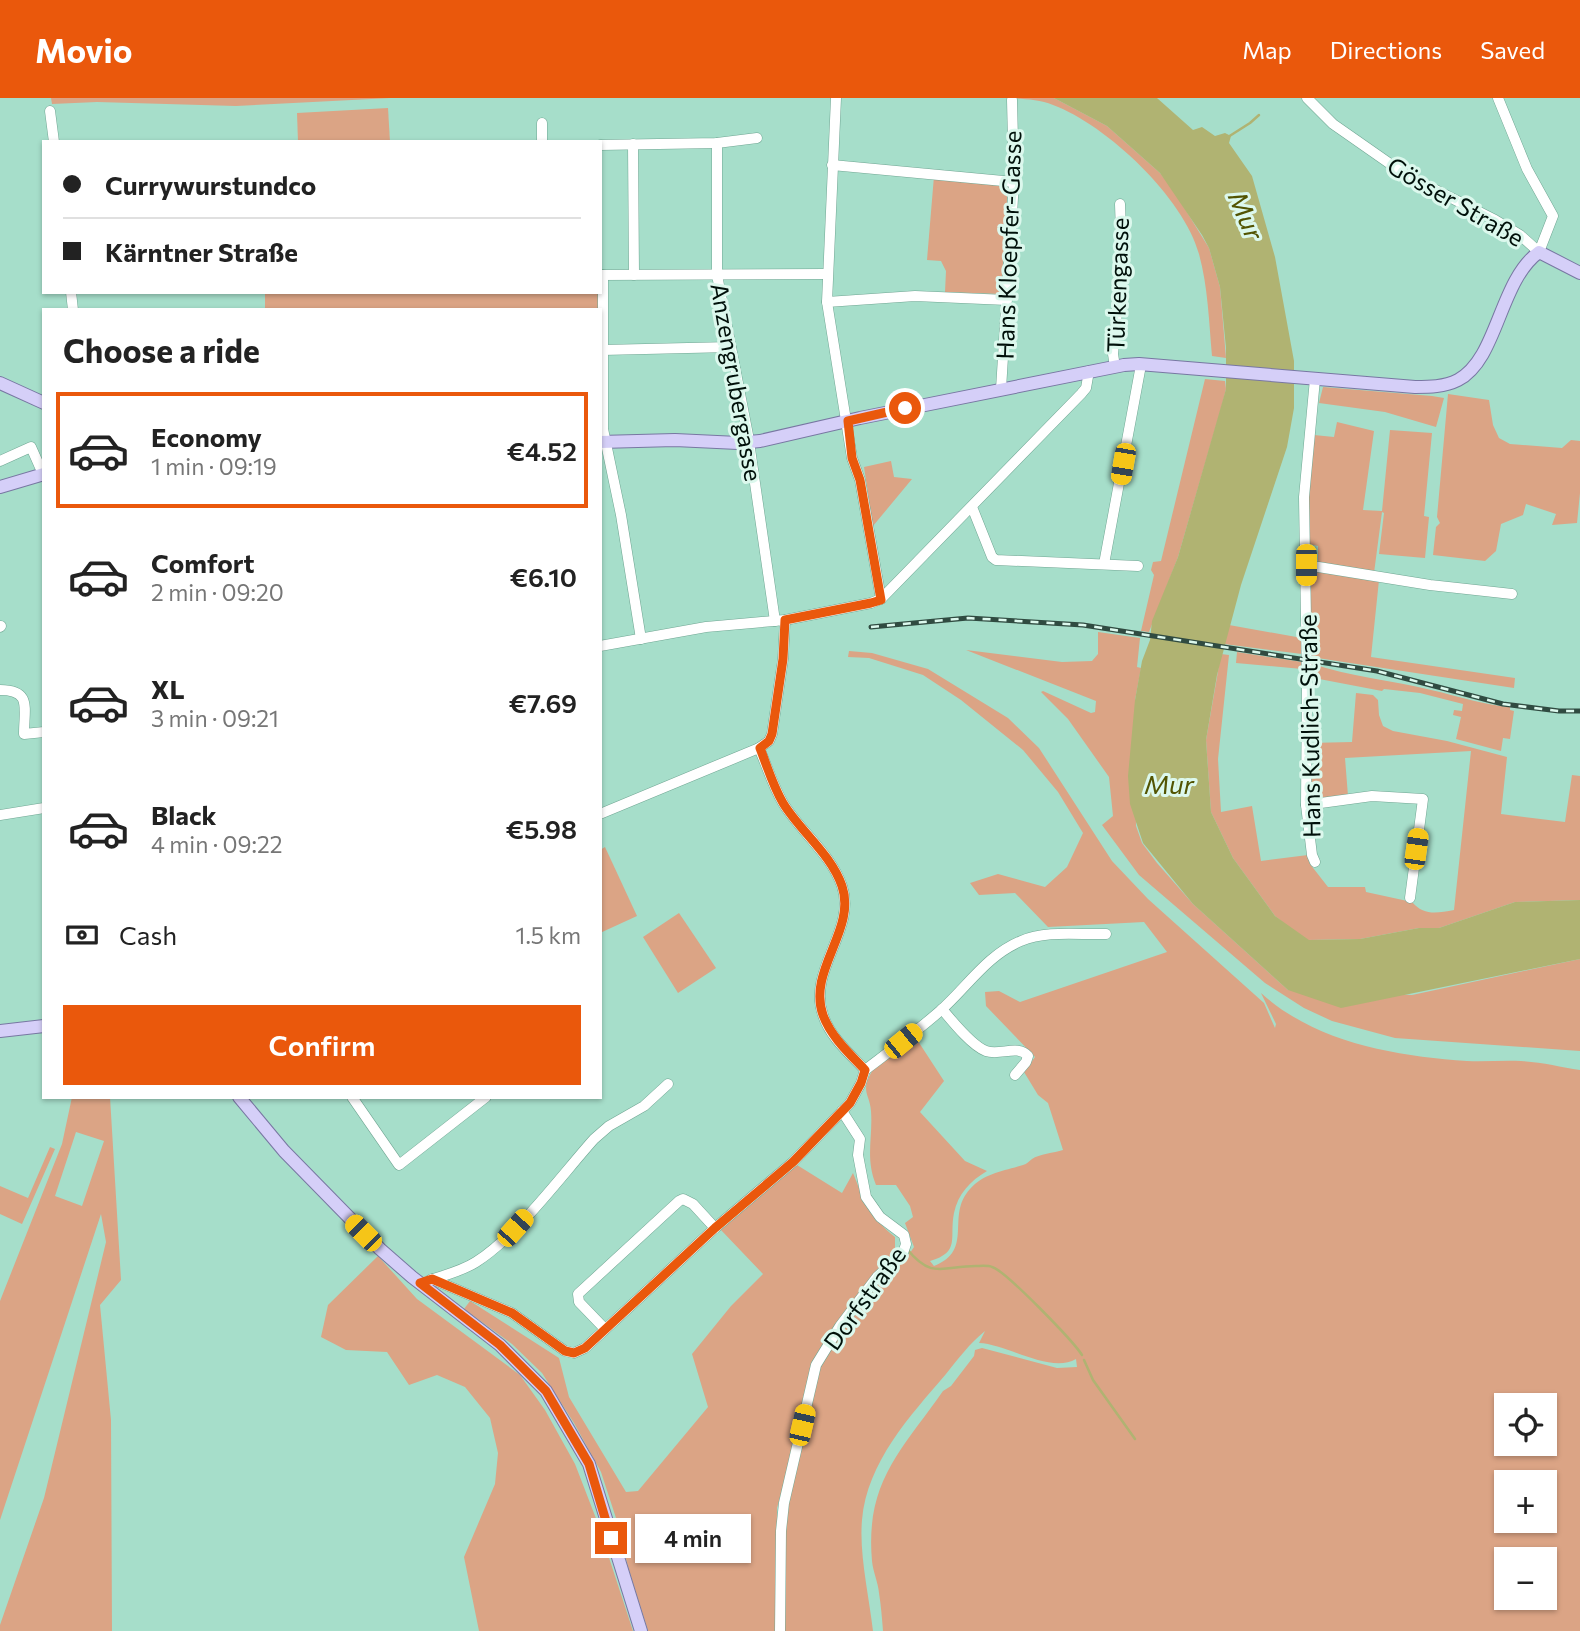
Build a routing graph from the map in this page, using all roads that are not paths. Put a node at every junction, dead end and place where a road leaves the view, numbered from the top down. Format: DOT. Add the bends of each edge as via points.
graph roads {
  1 [pos="836,98"];
  2 [pos="1307,98"];
  3 [pos="1499,98"];
  4 [pos="1012,100"];
  5 [pos="50,111"];
  6 [pos="542,123"];
  7 [pos="757,138"];
  8 [pos="54,140"];
  9 [pos="541,140"];
  10 [pos="717,143"];
  11 [pos="633,144"];
  12 [pos="602,145"];
  13 [pos="832,165"];
  14 [pos="1014,182"];
  15 [pos="1120,204"];
  16 [pos="1539,251"];
  17 [pos="1580,273"];
  18 [pos="827,274"];
  19 [pos="602,275"];
  20 [pos="634,275"];
  21 [pos="717,275"];
  22 [pos="1007,300"];
  23 [pos="827,302"];
  24 [pos="732,347"];
  25 [pos="602,350"];
  26 [pos="1141,365"];
  27 [pos="1115,367"];
  28 [pos="1090,371"];
  29 [pos="1315,379"];
  30 [pos="0,383"];
  31 [pos="1001,389"];
  32 [pos="42,402"];
  33 [pos="848,421"];
  34 [pos="603,442"];
  35 [pos="749,442"];
  36 [pos="0,461"];
  37 [pos="42,472"];
  38 [pos="42,474"];
  39 [pos="0,487"];
  40 [pos="972,508"];
  41 [pos="1104,564"];
  42 [pos="1306,565"];
  43 [pos="1138,566"];
  44 [pos="1512,594"];
  45 [pos="881,600"];
  46 [pos="780,620"];
  47 [pos="641,639"];
  48 [pos="602,646"];
  49 [pos="0,690"];
  50 [pos="42,732"];
  51 [pos="760,748"];
  52 [pos="1306,805"];
  53 [pos="42,808"];
  54 [pos="602,813"];
  55 [pos="0,815"];
  56 [pos="1315,862"];
  57 [pos="1410,898"];
  58 [pos="1106,934"];
  59 [pos="942,1009"];
  60 [pos="42,1026"];
  61 [pos="0,1031"];
  62 [pos="865,1070"];
  63 [pos="1015,1075"];
  64 [pos="668,1084"];
  65 [pos="241,1099"];
  66 [pos="353,1099"];
  67 [pos="483,1099"];
  68 [pos="842,1111"];
  69 [pos="715,1228"];
  70 [pos="426,1281"];
  71 [pos="605,1329"];
  72 [pos="641,1631"];
  73 [pos="780,1631"];
  1 -- 13 [label="street"];
  2 -- 16 [label="street, Gösser Straße" via="1333,124 1405,175 1495,220"];
  3 -- 16 [label="street" via="1527,169 1553,216"];
  4 -- 14 [label="street, Hans Kloepfer-Gasse"];
  5 -- 8 [label="street"];
  6 -- 9 [label="street"];
  7 -- 10 [label="street"];
  10 -- 11 [label="street"];
  10 -- 21 [label="street, Anzengrubergasse"];
  11 -- 12 [label="street"];
  11 -- 20 [label="street"];
  13 -- 14 [label="street"];
  13 -- 18 [label="street"];
  14 -- 22 [label="street, Hans Kloepfer-Gasse"];
  15 -- 27 [label="street, Türkengasse" via="1122,260"];
  16 -- 17 [label="main road"];
  16 -- 29 [label="main road" via="1523,266 1478,360 1456,381 1415,387"];
  18 -- 21 [label="street"];
  18 -- 23 [label="street"];
  19 -- 20 [label="street"];
  19 -- 25 [label="street"];
  20 -- 21 [label="street"];
  21 -- 24 [label="street, Anzengrubergasse"];
  22 -- 23 [label="street" via="915,296"];
  22 -- 31 [label="street, Hans Kloepfer-Gasse"];
  23 -- 33 [label="street"];
  24 -- 25 [label="street"];
  24 -- 35 [label="street, Anzengrubergasse"];
  25 -- 34 [label="street"];
  26 -- 27 [label="main road"];
  26 -- 29 [label="main road"];
  26 -- 41 [label="street"];
  27 -- 28 [label="main road"];
  28 -- 31 [label="main road"];
  28 -- 40 [label="street" via="1081,394"];
  29 -- 42 [label="street, Hans Kudlich-Straße" via="1304,497"];
  30 -- 32 [label="main road"];
  31 -- 33 [label="main road"];
  33 -- 35 [label="main road"];
  33 -- 45 [label="street"];
  34 -- 35 [label="main road"];
  34 -- 47 [label="street" via="621,515"];
  35 -- 46 [label="street, Anzengrubergasse"];
  36 -- 37 [label="street" via="31,447"];
  38 -- 39 [label="main road"];
  40 -- 41 [label="street" via="996,560"];
  40 -- 45 [label="street"];
  41 -- 43 [label="street"];
  42 -- 44 [label="street"];
  42 -- 52 [label="street, Hans Kudlich-Straße"];
  45 -- 46 [label="street"];
  46 -- 47 [label="street"];
  46 -- 51 [label="street" via="783,659 772,734"];
  47 -- 48 [label="street"];
  49 -- 50 [label="street" via="21,694 24,734"];
  51 -- 54 [label="street"];
  51 -- 62 [label="street" via="783,803 843,887 845,912 819,992 822,1014 832,1032"];
  52 -- 56 [label="street, Hans Kudlich-Straße"];
  52 -- 57 [label="street" via="1371,796 1423,799"];
  53 -- 55 [label="street"];
  58 -- 59 [label="street" via="1022,940 995,955"];
  59 -- 62 [label="street"];
  59 -- 63 [label="street" via="987,1052 1026,1052 1026,1062"];
  60 -- 61 [label="main road"];
  62 -- 68 [label="street"];
  64 -- 70 [label="street" via="594,1139 487,1254 460,1271"];
  65 -- 70 [label="main road" via="341,1211 380,1249"];
  66 -- 67 [label="street" via="399,1165"];
  68 -- 69 [label="street" via="793,1162"];
  68 -- 73 [label="street, Dorfstraße" via="860,1139 858,1155 866,1196 880,1217 904,1235 906,1244 840,1326 816,1366 784,1503"];
  69 -- 71 [label="street"];
  69 -- 71 [label="street" via="690,1201 679,1201 579,1294 581,1305"];
  70 -- 71 [label="street" via="512,1313 565,1351 585,1348"];
  70 -- 72 [label="main road" via="546,1391 589,1464"];
}
